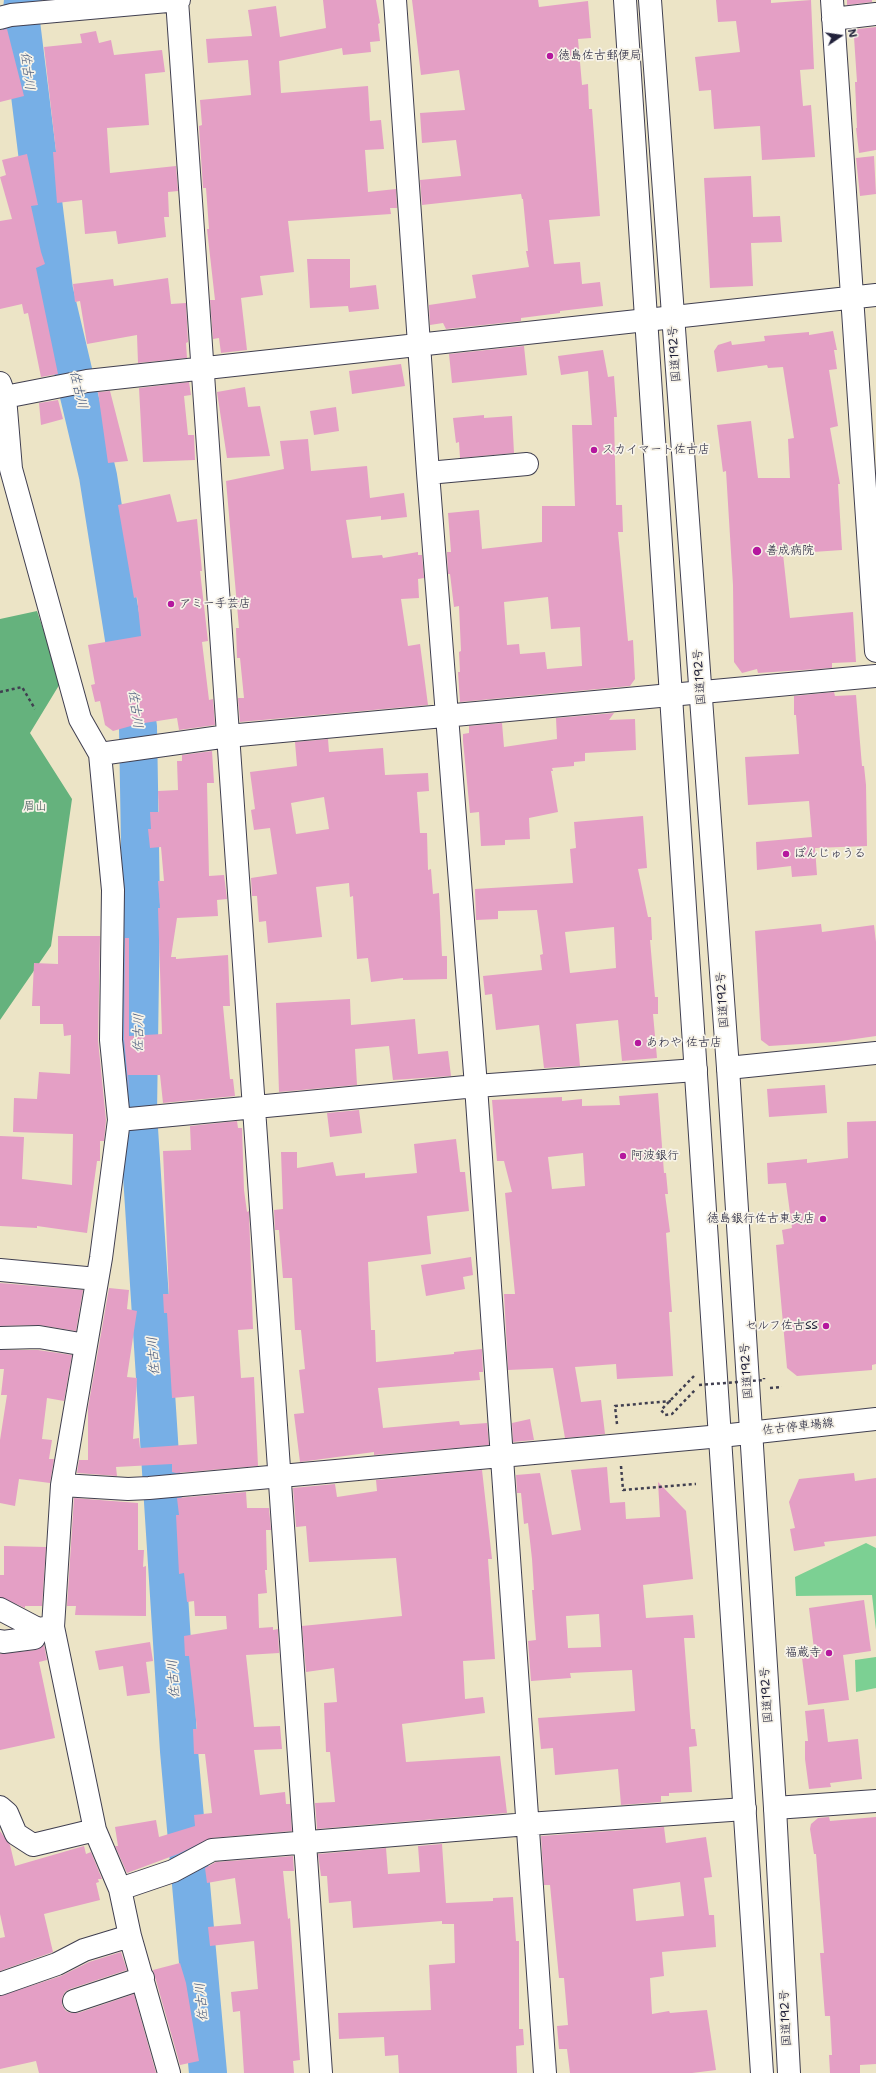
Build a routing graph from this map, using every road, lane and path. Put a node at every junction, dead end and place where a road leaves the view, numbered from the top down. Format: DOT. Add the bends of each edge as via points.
graph roads {
  1 [pos="178,0"];
  2 [pos="395,0"];
  3 [pos="625,0"];
  4 [pos="650,0"];
  5 [pos="833,9"];
  6 [pos="14,13"];
  7 [pos="876,14"];
  8 [pos="876,294"];
  9 [pos="851,296"];
  10 [pos="673,318"];
  11 [pos="646,320"];
  12 [pos="419,346"];
  13 [pos="202,368"];
  14 [pos="3,390"];
  15 [pos="527,464"];
  16 [pos="5,470"];
  17 [pos="428,473"];
  18 [pos="876,651"];
  19 [pos="876,676"];
  20 [pos="0,692"];
  21 [pos="701,692"];
  22 [pos="672,695"];
  23 [pos="35,709"];
  24 [pos="446,715"];
  25 [pos="228,736"];
  26 [pos="100,754"];
  27 [pos="876,1053"];
  28 [pos="728,1068"];
  29 [pos="696,1070"];
  30 [pos="476,1086"];
  31 [pos="254,1106"];
  32 [pos="126,1119"];
  33 [pos="0,1270"];
  34 [pos="97,1279"];
  35 [pos="0,1338"];
  36 [pos="86,1345"];
  37 [pos="694,1376"];
  38 [pos="764,1378"];
  39 [pos="782,1387"];
  40 [pos="765,1388"];
  41 [pos="876,1420"];
  42 [pos="751,1432"];
  43 [pos="721,1436"];
  44 [pos="501,1457"];
  45 [pos="280,1475"];
  46 [pos="62,1485"];
  47 [pos="0,1609"];
  48 [pos="45,1628"];
  49 [pos="0,1641"];
  50 [pos="876,1801"];
  51 [pos="0,1808"];
  52 [pos="775,1808"];
  53 [pos="745,1809"];
  54 [pos="528,1824"];
  55 [pos="95,1830"];
  56 [pos="305,1843"];
  57 [pos="120,1889"];
  58 [pos="130,1936"];
  59 [pos="143,1978"];
  60 [pos="0,1984"];
  61 [pos="74,2001"];
  62 [pos="170,2073"];
  63 [pos="321,2073"];
  64 [pos="545,2073"];
  65 [pos="762,2073"];
  66 [pos="789,2073"];
  1 -- 6 [label="main road"];
  1 -- 13 [label="main road"];
  2 -- 12 [label="main road"];
  3 -- 11 [label="main road"];
  4 -- 10 [label="main road, 国道192号"];
  5 -- 7 [label="main road"];
  5 -- 9 [label="main road"];
  8 -- 9 [label="main road"];
  9 -- 10 [label="main road"];
  9 -- 18 [label="main road"];
  10 -- 11 [label="main road"];
  10 -- 21 [label="main road, 国道192号"];
  11 -- 12 [label="main road"];
  11 -- 22 [label="main road"];
  12 -- 13 [label="main road"];
  12 -- 17 [label="main road"];
  13 -- 14 [label="main road"];
  13 -- 25 [label="main road"];
  14 -- 16 [label="main road"];
  15 -- 17 [label="main road"];
  16 -- 26 [label="main road" via="80,719"];
  17 -- 24 [label="main road"];
  19 -- 21 [label="main road"];
  20 -- 23 [label="path" via="22,687"];
  21 -- 22 [label="main road"];
  21 -- 28 [label="main road, 国道192号"];
  22 -- 24 [label="main road"];
  22 -- 29 [label="main road"];
  24 -- 25 [label="main road"];
  24 -- 30 [label="main road"];
  25 -- 26 [label="main road"];
  25 -- 31 [label="main road"];
  26 -- 32 [label="main road" via="113,890 111,1040"];
  27 -- 28 [label="main road"];
  28 -- 42 [label="main road, 国道192号"];
  29 -- 30 [label="main road"];
  29 -- 43 [label="main road"];
  30 -- 31 [label="main road"];
  30 -- 44 [label="main road"];
  31 -- 32 [label="main road"];
  31 -- 45 [label="main road"];
  32 -- 34 [label="main road"];
  33 -- 34 [label="main road"];
  34 -- 36 [label="main road"];
  35 -- 36 [label="main road" via="39,1337"];
  36 -- 46 [label="main road"];
  37 -- 38 [label="path, bridge" via="661,1410 665,1415 672,1414 700,1385"];
  39 -- 40 [label="path"];
  41 -- 42 [label="main road, 佐古停車場線"];
  42 -- 43 [label="main road, 佐古停車場線"];
  42 -- 52 [label="main road, 国道192号"];
  43 -- 44 [label="main road, 佐古停車場線"];
  43 -- 53 [label="main road"];
  44 -- 45 [label="main road, 佐古停車場線"];
  44 -- 54 [label="main road"];
  45 -- 46 [label="main road, 佐古停車場線" via="128,1489"];
  45 -- 56 [label="main road"];
  46 -- 48 [label="main road"];
  47 -- 48 [label="main road"];
  48 -- 49 [label="main road" via="34,1638"];
  48 -- 55 [label="main road"];
  50 -- 52 [label="main road"];
  51 -- 55 [label="main road" via="7,1813 16,1834 32,1845"];
  52 -- 66 [label="main road, 国道192号"];
  53 -- 54 [label="main road"];
  53 -- 65 [label="main road"];
  54 -- 56 [label="main road"];
  54 -- 64 [label="main road"];
  55 -- 57 [label="main road"];
  56 -- 57 [label="main road" via="212,1850 173,1871"];
  56 -- 63 [label="main road"];
  57 -- 58 [label="main road"];
  58 -- 59 [label="main road"];
  58 -- 60 [label="main road" via="84,1950 57,1964"];
  59 -- 61 [label="main road"];
  59 -- 62 [label="main road"];
}
